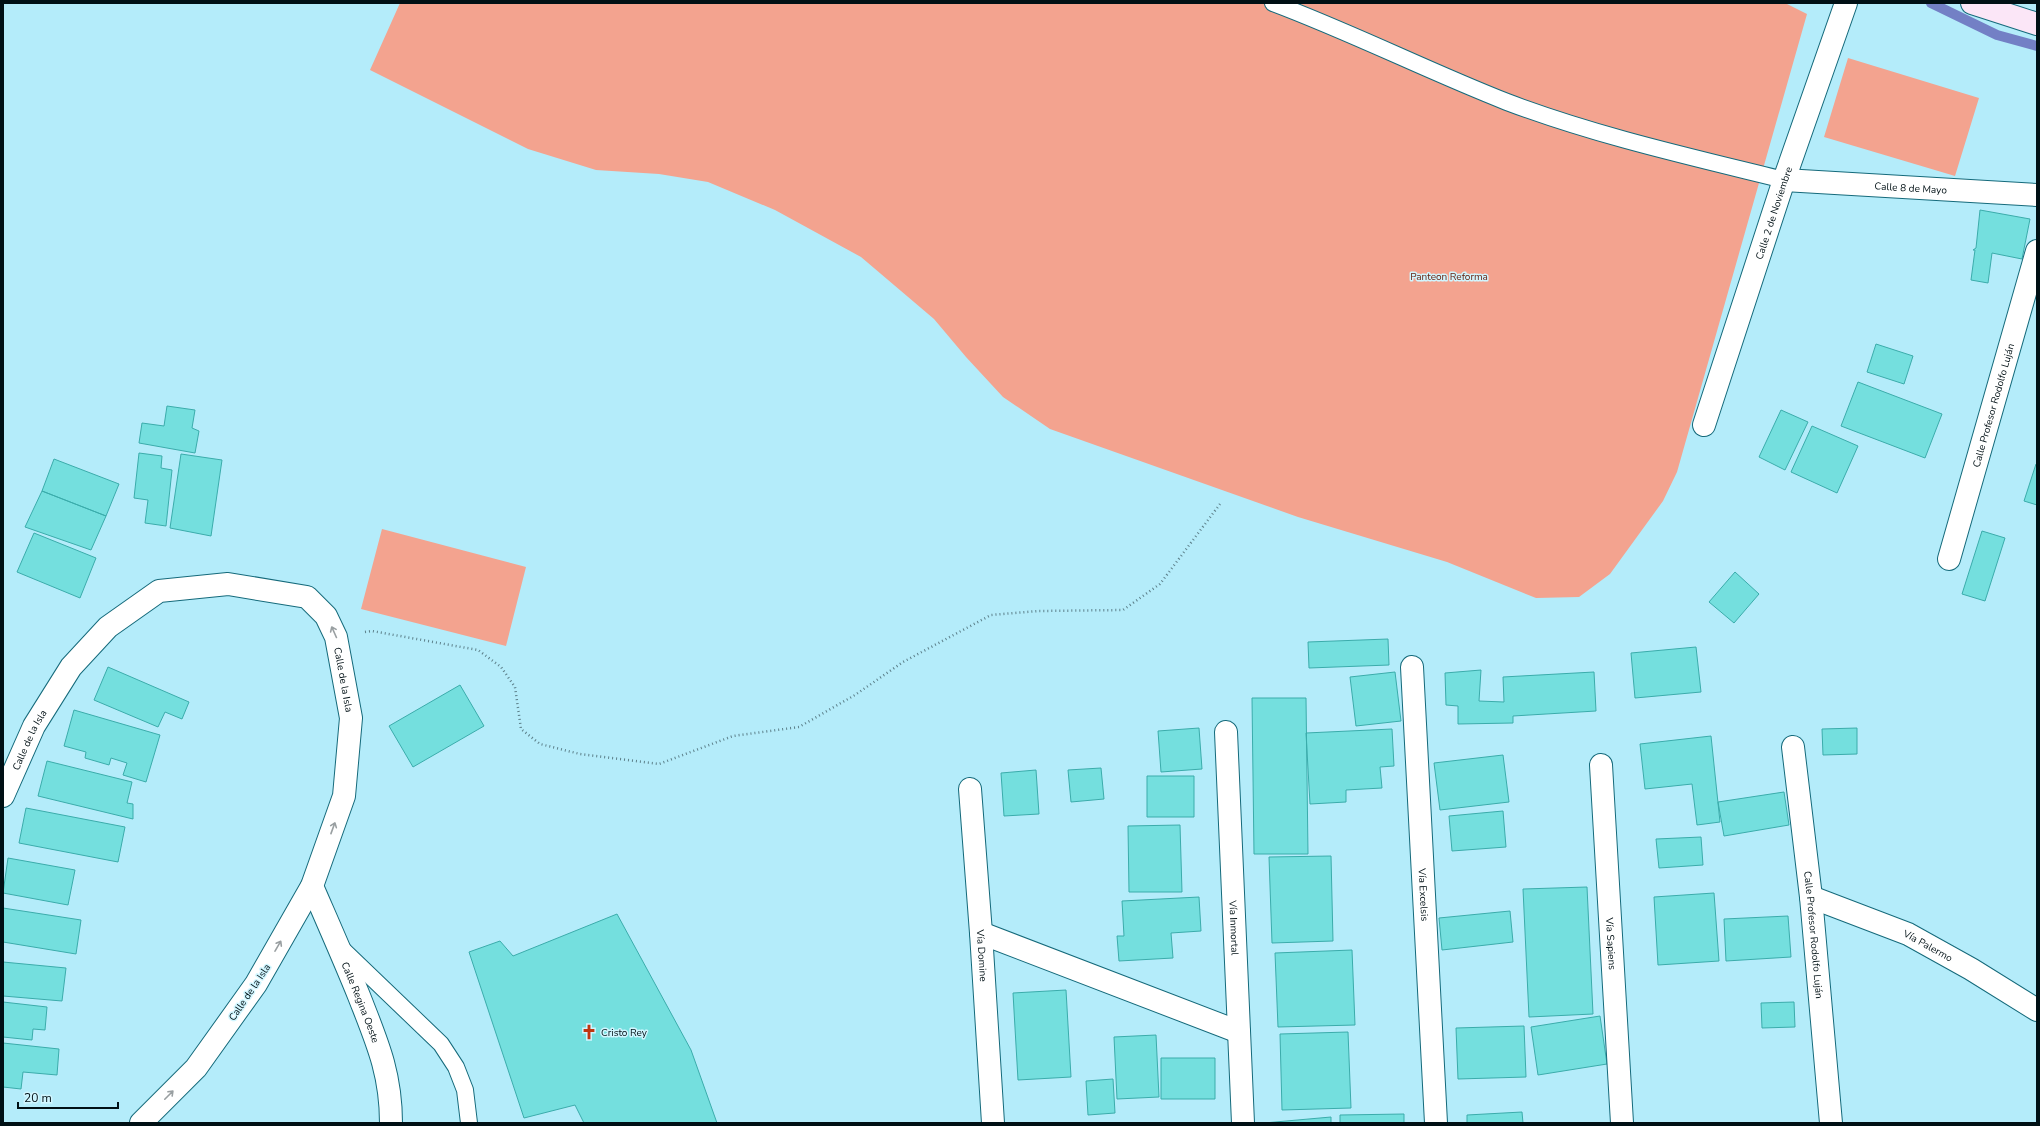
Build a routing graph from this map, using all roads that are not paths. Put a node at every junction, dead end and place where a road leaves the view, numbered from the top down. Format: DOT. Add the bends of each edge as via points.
graph roads {
  1 [pos="1273,3"];
  2 [pos="1846,3"];
  3 [pos="1972,3"];
  4 [pos="2037,24"];
  5 [pos="1784,180"];
  6 [pos="2037,195"];
  7 [pos="2037,251"];
  8 [pos="1704,425"];
  9 [pos="1949,559"];
  10 [pos="1412,667"];
  11 [pos="1226,732"];
  12 [pos="1793,747"];
  13 [pos="1601,765"];
  14 [pos="970,789"];
  15 [pos="3,796"];
  16 [pos="312,886"];
  17 [pos="1811,897"];
  18 [pos="982,933"];
  19 [pos="338,945"];
  20 [pos="2037,1010"];
  21 [pos="1240,1032"];
  22 [pos="141,1123"];
  23 [pos="391,1123"];
  24 [pos="469,1123"];
  25 [pos="993,1123"];
  26 [pos="1244,1123"];
  27 [pos="1436,1123"];
  28 [pos="1622,1123"];
  29 [pos="1831,1123"];
  1 -- 5 [label="lane" via="1509,102 1606,134"];
  2 -- 5 [label="street, Calle 2 de Noviembre"];
  3 -- 4 [label="street"];
  5 -- 6 [label="street, Calle 8 de Mayo"];
  5 -- 8 [label="street, Calle 2 de Noviembre"];
  7 -- 9 [label="street, Calle Profesor Rodolfo Luján"];
  10 -- 27 [label="street, Vía Excelsis"];
  11 -- 21 [label="street, Vía Inmortal"];
  12 -- 17 [label="street, Calle Profesor Rodolfo Luján"];
  13 -- 28 [label="street, Vía Sapiens"];
  14 -- 18 [label="street, Vía Domine"];
  16 -- 15 [label="street, Calle de la Isla, one-way" via="344,796 351,718 336,637 326,616 307,597 228,584 159,591 108,627 71,667 34,726"];
  16 -- 19 [label="street, Calle Regina Oeste"];
  22 -- 16 [label="street, Calle de la Isla, one-way" via="196,1068 210,1049 256,984"];
  17 -- 20 [label="street, Vía Palermo" via="1908,934"];
  17 -- 29 [label="street, Calle Profesor Rodolfo Luján"];
  18 -- 21 [label="street"];
  18 -- 25 [label="street, Vía Domine"];
  19 -- 23 [label="street, Calle Regina Oeste" via="381,1051 389,1081"];
  19 -- 24 [label="lane" via="440,1044 456,1067 465,1090"];
  21 -- 26 [label="street, Vía Inmortal"];
}
